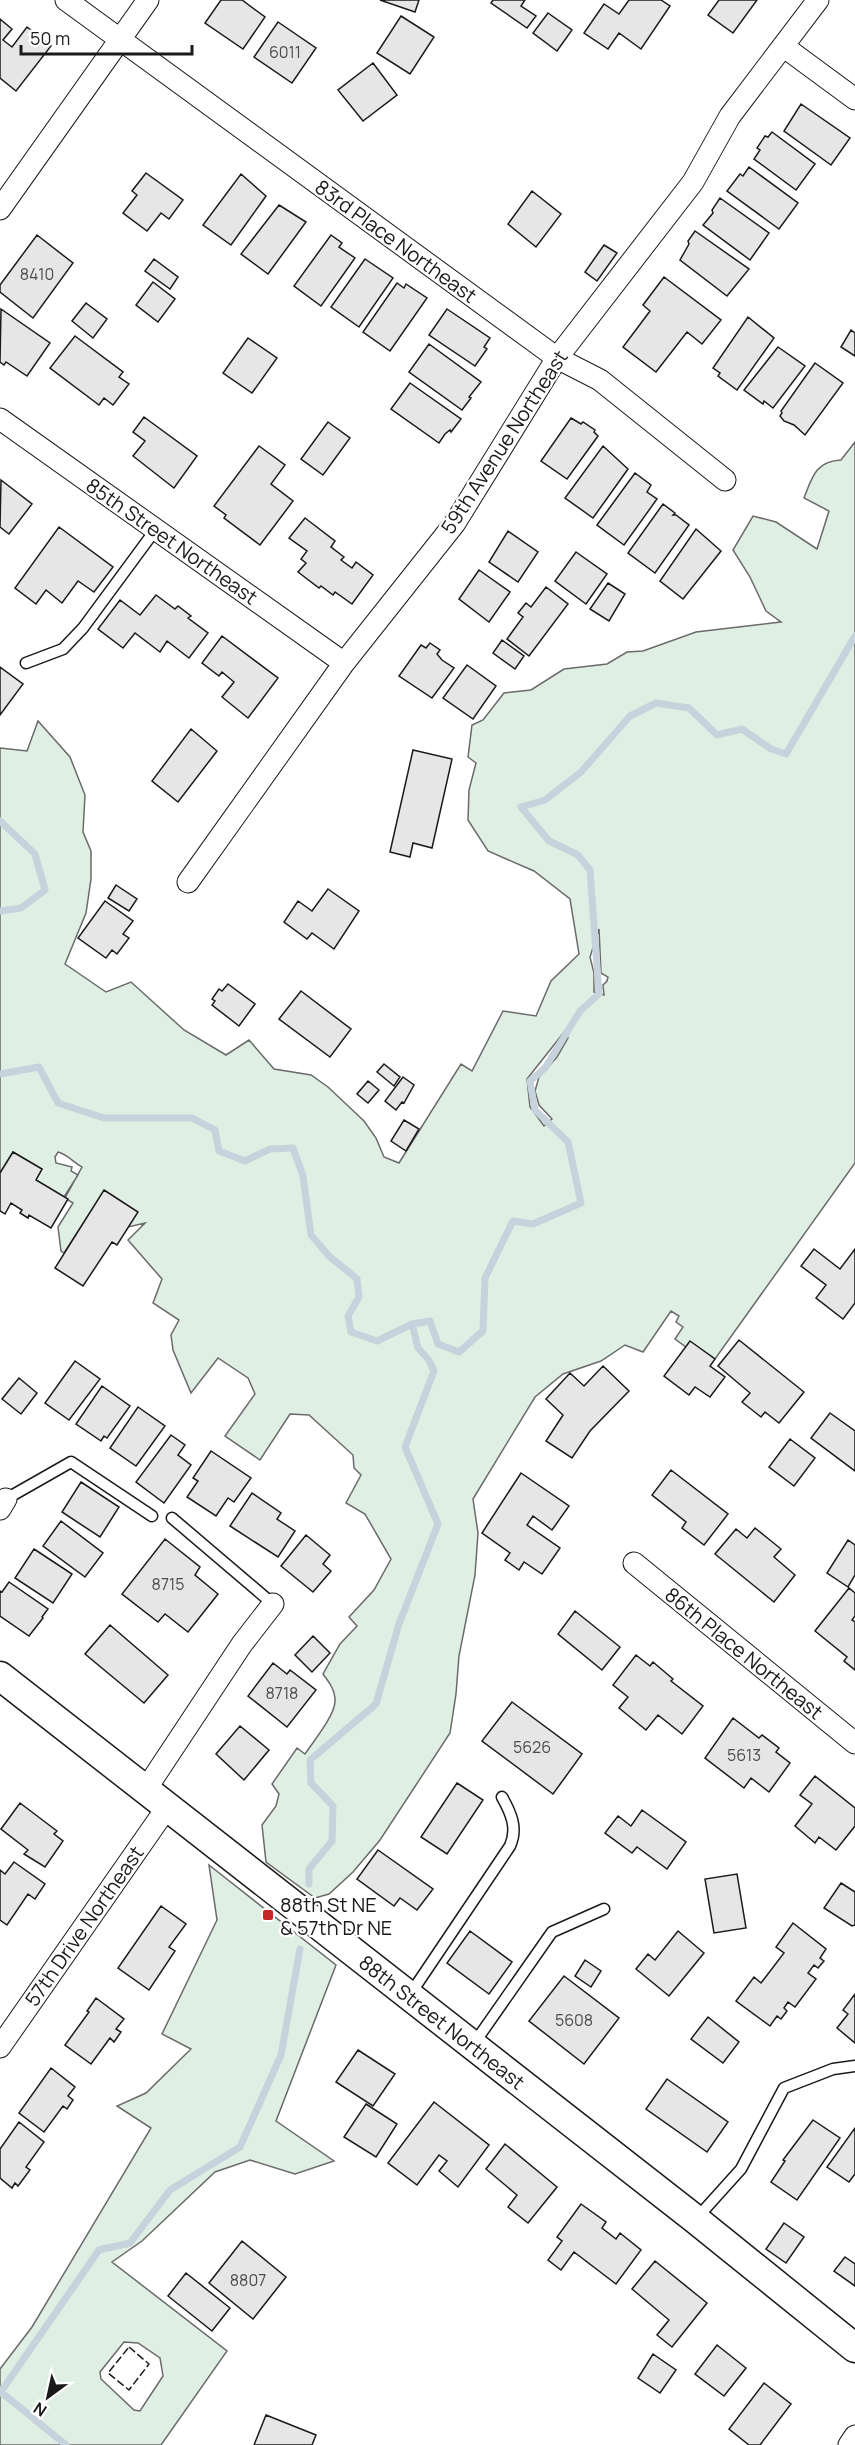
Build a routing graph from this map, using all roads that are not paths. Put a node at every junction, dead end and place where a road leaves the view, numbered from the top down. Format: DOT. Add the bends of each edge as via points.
graph roads {
  1 [pos="66,0"];
  2 [pos="148,0"];
  3 [pos="818,0"];
  4 [pos="120,40"];
  5 [pos="783,46"];
  6 [pos="855,99"];
  7 [pos="0,209"];
  8 [pos="556,358"];
  9 [pos="0,419"];
  10 [pos="725,480"];
  11 [pos="156,529"];
  12 [pos="26,663"];
  13 [pos="344,663"];
  14 [pos="188,882"];
  15 [pos="3,1504"];
  16 [pos="152,1516"];
  17 [pos="172,1518"];
  18 [pos="634,1563"];
  19 [pos="273,1604"];
  20 [pos="0,1676"];
  21 [pos="855,1743"];
  22 [pos="157,1797"];
  23 [pos="502,1797"];
  24 [pos="604,1909"];
  25 [pos="408,1996"];
  26 [pos="472,2046"];
  27 [pos="0,2047"];
  28 [pos="855,2066"];
  29 [pos="696,2219"];
  30 [pos="855,2348"];
  31 [pos="855,2436"];
  32 [pos="849,2445"];
  1 -- 4 [label="street, 83rd Place Northeast"];
  2 -- 4 [label="street"];
  3 -- 5 [label="street, 59th Avenue Northeast"];
  4 -- 7 [label="street"];
  4 -- 8 [label="street, 83rd Place Northeast"];
  5 -- 6 [label="street"];
  5 -- 8 [label="street, 59th Avenue Northeast" via="730,116 693,182"];
  8 -- 10 [label="street, 83rd Place Northeast" via="600,380"];
  8 -- 13 [label="street, 59th Avenue Northeast" via="455,523"];
  9 -- 11 [label="street, 85th Street Northeast"];
  11 -- 12 [label="lane" via="63,649"];
  11 -- 13 [label="street, 85th Street Northeast"];
  13 -- 14 [label="street, 59th Avenue Northeast"];
  15 -- 16 [label="lane" via="71,1462"];
  17 -- 19 [label="lane"];
  18 -- 21 [label="street, 86th Place Northeast"];
  19 -- 22 [label="street, 57th Drive Northeast" via="242,1644"];
  20 -- 22 [label="main road, 88th Street Northeast"];
  22 -- 25 [label="main road, 88th Street Northeast"];
  22 -- 27 [label="street, 57th Drive Northeast"];
  23 -- 25 [label="lane" via="512,1815 514,1836 510,1846"];
  24 -- 26 [label="lane" via="552,1932"];
  25 -- 26 [label="main road, 88th Street Northeast"];
  26 -- 29 [label="main road, 88th Street Northeast"];
  28 -- 29 [label="lane" via="832,2069 784,2088 741,2169"];
  29 -- 30 [label="main road, 88th Street Northeast"];
  31 -- 32 [label="street"];
}
